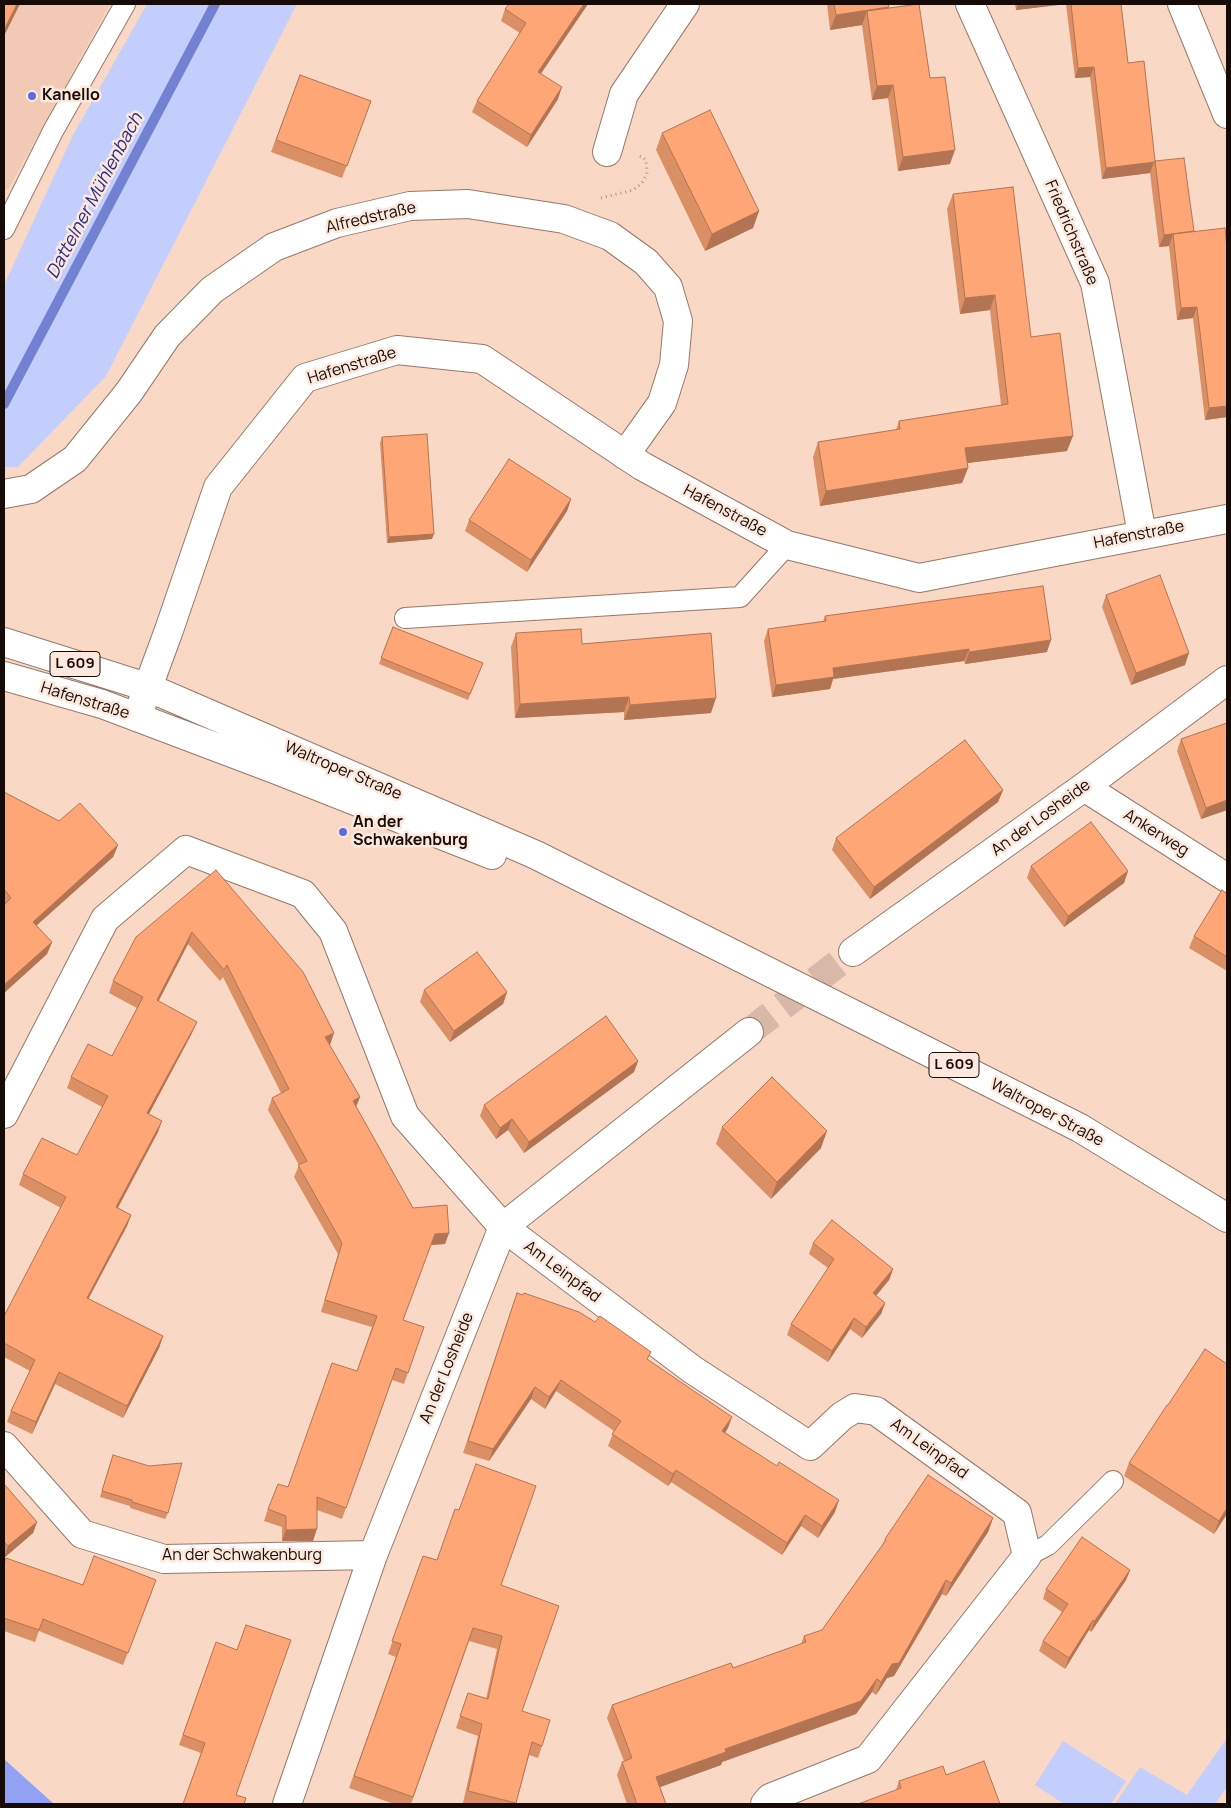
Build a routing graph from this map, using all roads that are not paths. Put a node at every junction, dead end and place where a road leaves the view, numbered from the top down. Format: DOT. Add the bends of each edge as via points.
graph roads {
  1 [pos="125,4"];
  2 [pos="685,4"];
  3 [pos="970,4"];
  4 [pos="1182,4"];
  5 [pos="1227,114"];
  6 [pos="607,152"];
  7 [pos="4,229"];
  8 [pos="625,455"];
  9 [pos="4,494"];
  10 [pos="1227,519"];
  11 [pos="1142,534"];
  12 [pos="787,545"];
  13 [pos="405,618"];
  14 [pos="4,642"];
  15 [pos="4,676"];
  16 [pos="1227,680"];
  17 [pos="147,687"];
  18 [pos="137,717"];
  19 [pos="1084,787"];
  20 [pos="1227,878"];
  21 [pos="673,924"];
  22 [pos="853,952"];
  23 [pos="749,1032"];
  24 [pos="4,1114"];
  25 [pos="1227,1218"];
  26 [pos="503,1227"];
  27 [pos="4,1446"];
  28 [pos="1113,1481"];
  29 [pos="373,1555"];
  30 [pos="1027,1556"];
  31 [pos="286,1804"];
  32 [pos="765,1804"];
  1 -- 7 [label="lane" via="53,131"];
  2 -- 6 [label="street" via="624,94"];
  3 -- 11 [label="street, Friedrichstraße" via="1095,283"];
  4 -- 5 [label="street"];
  8 -- 9 [label="street, Alfredstraße" via="662,403 674,365 678,321 668,287 646,262 610,236 564,219 468,204 410,206 337,223 274,247 212,290 167,336 129,392 75,459 31,489"];
  8 -- 12 [label="street, Hafenstraße"];
  8 -- 17 [label="street, Hafenstraße" via="482,359 397,350 305,378 218,487"];
  10 -- 11 [label="street, Hafenstraße"];
  11 -- 12 [label="street, Hafenstraße" via="920,578"];
  12 -- 13 [label="lane, Hafenstraße" via="740,597"];
  14 -- 17 [label="street, Hafenstraße / L 609"];
  15 -- 18 [label="street, Hafenstraße / L 609"];
  16 -- 19 [label="street, An der Losheide"];
  17 -- 18 [label="street, Hafenstraße"];
  17 -- 21 [label="street, Waltroper Straße / L 609" via="536,855"];
  18 -- 21 [label="street, Waltroper Straße / L 609"];
  19 -- 20 [label="street, Ankerweg"];
  19 -- 22 [label="street, An der Losheide"];
  21 -- 25 [label="street, Waltroper Straße / L 609" via="1080,1128"];
  23 -- 26 [label="street, An der Losheide"];
  24 -- 26 [label="street" via="105,919 186,850 303,894 334,931 405,1116"];
  26 -- 29 [label="street, An der Losheide"];
  26 -- 30 [label="street, Am Leinpfad" via="692,1370 810,1446 855,1408 876,1410 1018,1513"];
  27 -- 29 [label="street, An der Schwakenburg" via="82,1534 164,1560"];
  28 -- 30 [label="lane" via="1048,1545"];
  29 -- 31 [label="street, An der Losheide"];
  30 -- 32 [label="street" via="868,1759 770,1798"];
}
